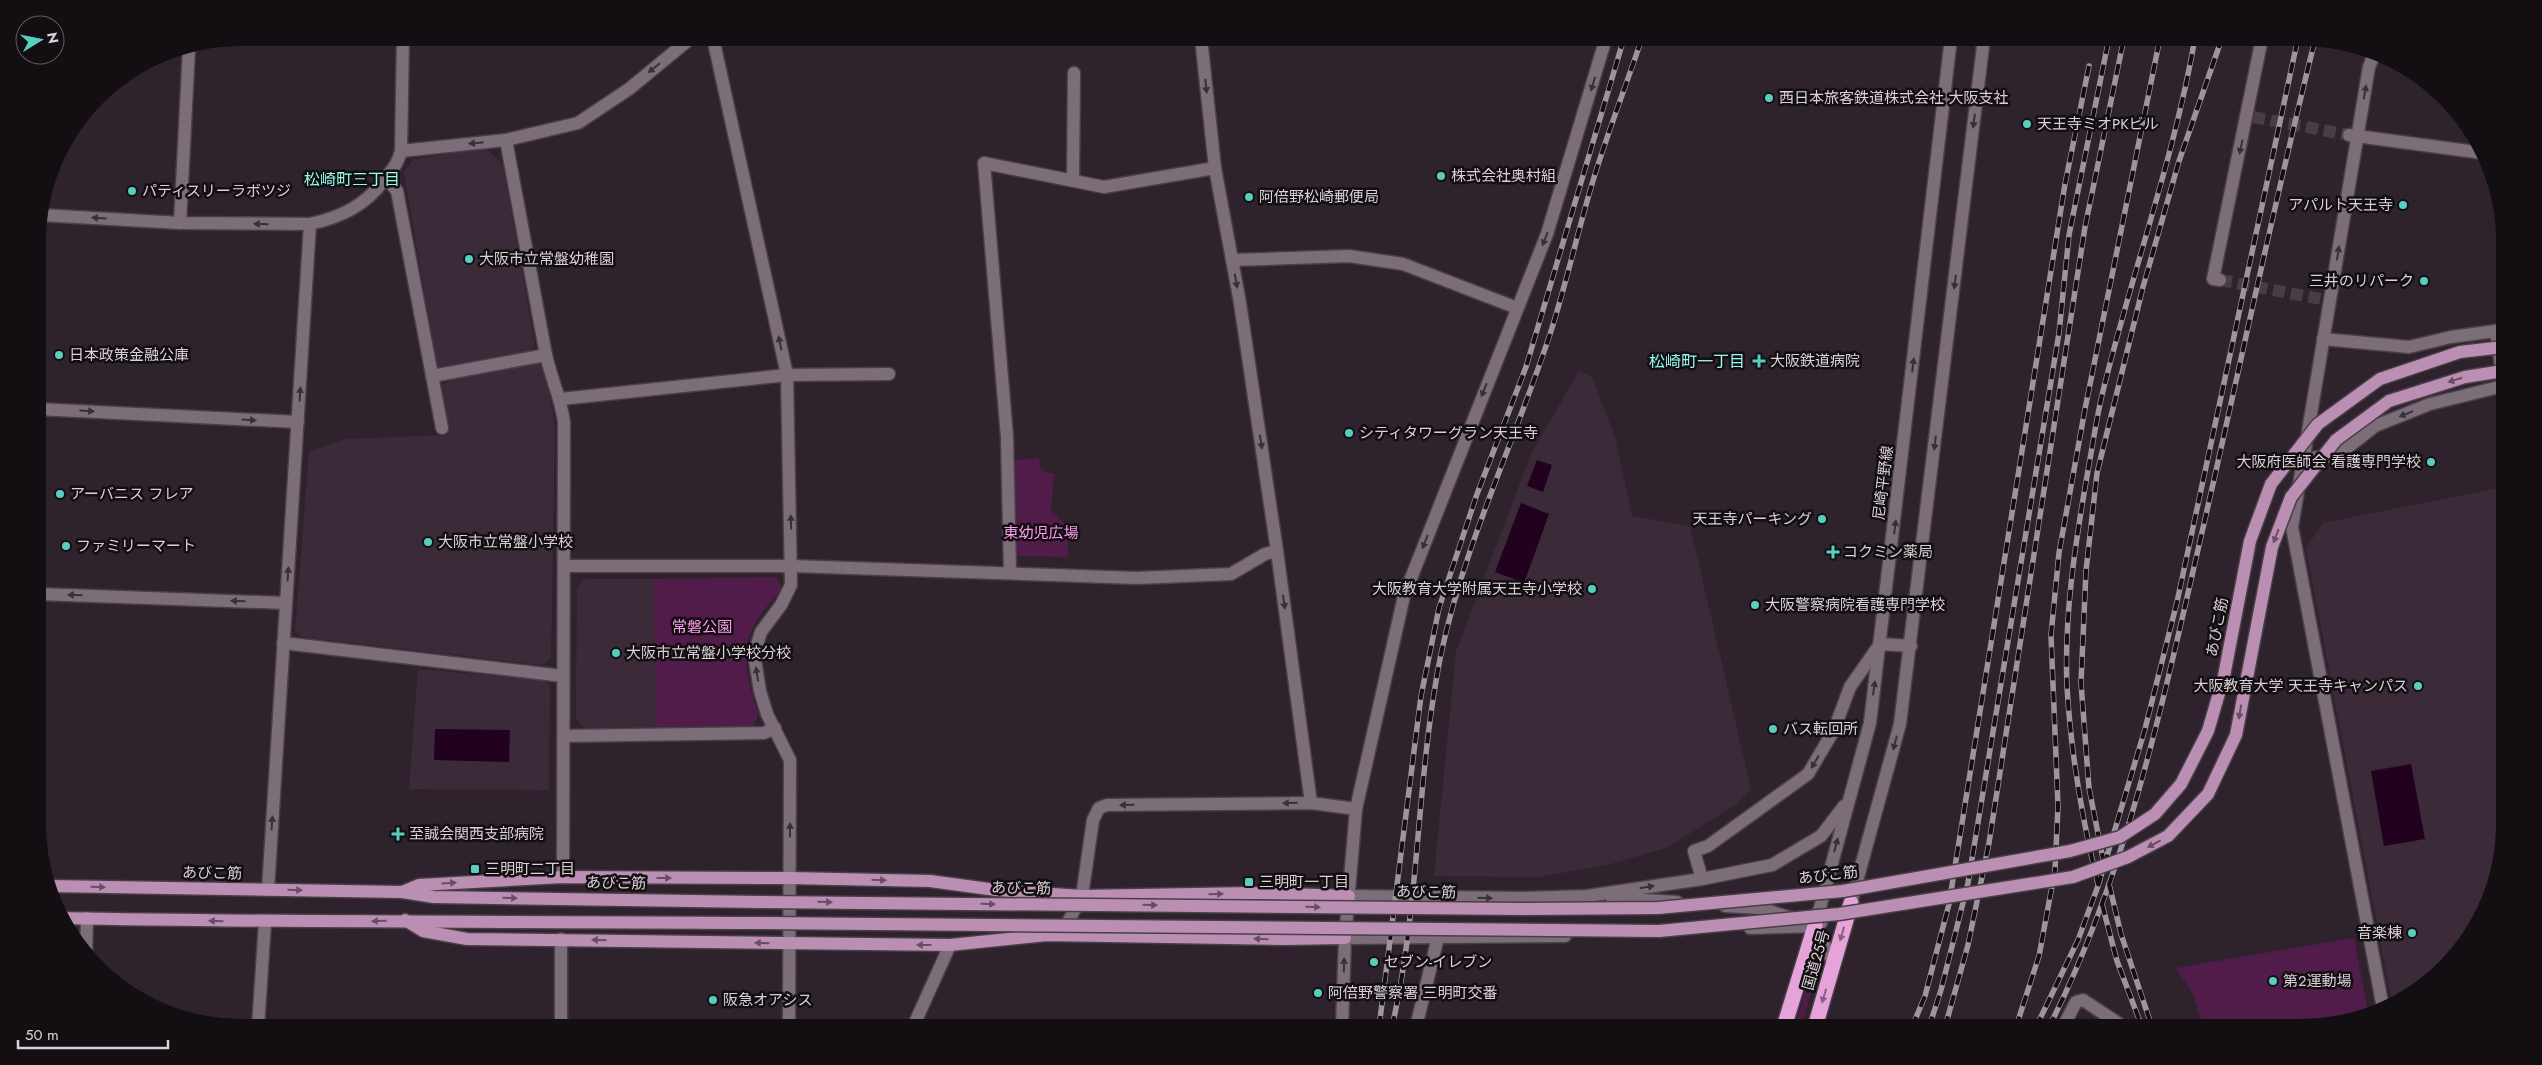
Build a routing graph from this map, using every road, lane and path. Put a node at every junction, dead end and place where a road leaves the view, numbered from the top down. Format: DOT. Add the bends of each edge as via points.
graph roads {
  1 [pos="403,46"];
  2 [pos="681,46"];
  3 [pos="715,46"];
  4 [pos="1202,46"];
  5 [pos="1604,46"];
  6 [pos="1950,46"];
  7 [pos="1983,46"];
  8 [pos="2261,46"];
  9 [pos="188,54"];
  10 [pos="2372,60"];
  11 [pos="1074,73"];
  12 [pos="2353,136"];
  13 [pos="506,140"];
  14 [pos="400,151"];
  15 [pos="2474,152"];
  16 [pos="1214,168"];
  17 [pos="386,178"];
  18 [pos="1073,181"];
  19 [pos="48,215"];
  20 [pos="180,223"];
  21 [pos="310,224"];
  22 [pos="1232,260"];
  23 [pos="2220,280"];
  24 [pos="1517,308"];
  25 [pos="2496,330"];
  26 [pos="2323,339"];
  27 [pos="2496,348"];
  28 [pos="546,354"];
  29 [pos="2496,372"];
  30 [pos="889,374"];
  31 [pos="787,375"];
  32 [pos="432,376"];
  33 [pos="2496,388"];
  34 [pos="561,399"];
  35 [pos="46,409"];
  36 [pos="298,422"];
  37 [pos="442,428"];
  38 [pos="2303,459"];
  39 [pos="1277,551"];
  40 [pos="564,566"];
  41 [pos="792,566"];
  42 [pos="1010,572"];
  43 [pos="46,594"];
  44 [pos="286,603"];
  45 [pos="283,643"];
  46 [pos="1880,644"];
  47 [pos="1911,646"];
  48 [pos="563,676"];
  49 [pos="775,728"];
  50 [pos="564,736"];
  51 [pos="1847,802"];
  52 [pos="1311,803"];
  53 [pos="1356,809"];
  54 [pos="563,877"];
  55 [pos="790,878"];
  56 [pos="1702,879"];
  57 [pos="57,886"];
  58 [pos="268,890"];
  59 [pos="402,892"];
  60 [pos="1082,896"];
  61 [pos="1349,896"];
  62 [pos="1587,896"];
  63 [pos="1851,903"];
  64 [pos="70,918"];
  65 [pos="87,918"];
  66 [pos="405,920"];
  67 [pos="266,922"];
  68 [pos="1815,926"];
  69 [pos="1061,935"];
  70 [pos="1438,937"];
  71 [pos="1345,938"];
  72 [pos="561,940"];
  73 [pos="86,943"];
  74 [pos="789,944"];
  75 [pos="950,945"];
  76 [pos="1834,964"];
  77 [pos="2382,1001"];
  78 [pos="259,1019"];
  79 [pos="560,1019"];
  80 [pos="789,1019"];
  81 [pos="917,1019"];
  82 [pos="1342,1019"];
  83 [pos="1418,1019"];
  84 [pos="1786,1019"];
  85 [pos="1817,1019"];
  86 [pos="2067,1019"];
  87 [pos="2112,1019"];
  1 -- 14 [label="street"];
  2 -- 13 [label="street, one-way" via="629,89 578,123"];
  31 -- 3 [label="street, one-way"];
  4 -- 16 [label="street, one-way"];
  5 -- 24 [label="street, one-way" via="1547,234"];
  46 -- 6 [label="street, 尼崎平野線, one-way"];
  7 -- 47 [label="street, one-way"];
  8 -- 23 [label="street, one-way" via="2250,117 2213,279"];
  9 -- 20 [label="street"];
  12 -- 10 [label="street, one-way"];
  11 -- 18 [label="street"];
  12 -- 15 [label="street"];
  26 -- 12 [label="street, one-way" via="2325,300"];
  13 -- 14 [label="street, one-way"];
  13 -- 28 [label="street"];
  14 -- 17 [label="street" via="397,167"];
  16 -- 18 [label="street" via="1104,187"];
  16 -- 22 [label="street"];
  17 -- 21 [label="street" via="358,207"];
  17 -- 32 [label="street" via="397,191"];
  18 -- 42 [label="street" via="984,163 1007,437"];
  20 -- 19 [label="street, one-way"];
  21 -- 20 [label="street, one-way"];
  36 -- 21 [label="street, one-way"];
  22 -- 24 [label="street" via="1349,256 1403,264"];
  22 -- 39 [label="street, one-way"];
  24 -- 53 [label="street, one-way" via="1404,596"];
  25 -- 26 [label="street" via="2451,336 2409,347"];
  26 -- 38 [label="street"];
  59 -- 27 [label="main road, あびこ筋, one-way, bridge" via="434,897 759,902 1658,908 1843,892 2070,851 2120,836 2155,814 2181,784 2208,731 2224,676 2250,541 2271,484 2318,424 2380,379 2460,352"];
  28 -- 32 [label="street"];
  28 -- 34 [label="street" via="552,380"];
  29 -- 66 [label="main road, one-way, bridge" via="2464,377 2389,401 2336,440 2291,498 2272,547 2236,734 2208,794 2168,836 2128,857 2073,877 1839,914 1659,931"];
  30 -- 31 [label="street"];
  31 -- 34 [label="street"];
  41 -- 31 [label="street, one-way"];
  32 -- 37 [label="street"];
  33 -- 38 [label="street, one-way" via="2430,404 2375,426 2338,455"];
  34 -- 40 [label="street" via="564,422"];
  35 -- 36 [label="street, one-way"];
  44 -- 36 [label="street, one-way"];
  38 -- 77 [label="street" via="2292,527"];
  39 -- 42 [label="street" via="1265,554 1231,574 1137,578"];
  39 -- 52 [label="street, one-way"];
  40 -- 41 [label="street"];
  40 -- 48 [label="street"];
  41 -- 42 [label="street"];
  49 -- 41 [label="street, one-way" via="760,691 754,654 761,632 791,585"];
  44 -- 43 [label="street, one-way"];
  44 -- 45 [label="street"];
  45 -- 48 [label="street"];
  58 -- 45 [label="street, one-way"];
  46 -- 47 [label="street"];
  51 -- 46 [label="street, 尼崎平野線, one-way" via="1870,723"];
  46 -- 56 [label="street, one-way" via="1850,687 1834,730 1808,774 1708,846 1694,851"];
  47 -- 63 [label="street, one-way" via="1900,724"];
  48 -- 50 [label="street"];
  49 -- 50 [label="street" via="764,733"];
  55 -- 49 [label="street, one-way" via="790,760"];
  50 -- 54 [label="street"];
  51 -- 56 [label="street" via="1821,836 1772,864"];
  68 -- 51 [label="street, 尼崎平野線, one-way"];
  52 -- 53 [label="street"];
  52 -- 60 [label="street, one-way" via="1107,805 1099,808 1092,820"];
  53 -- 61 [label="street"];
  54 -- 55 [label="main road, one-way"];
  59 -- 54 [label="main road, one-way" via="419,885"];
  55 -- 60 [label="main road, one-way" via="930,881"];
  55 -- 74 [label="street"];
  62 -- 56 [label="street, one-way"];
  57 -- 58 [label="main road, あびこ筋, one-way"];
  58 -- 59 [label="main road, あびこ筋, one-way"];
  60 -- 61 [label="main road, one-way" via="1251,893"];
  60 -- 69 [label="street"];
  61 -- 62 [label="street, one-way"];
  61 -- 71 [label="street"];
  62 -- 68 [label="street" via="1760,908"];
  63 -- 68 [label="street"];
  63 -- 76 [label="highway, 国道25号, one-way"];
  64 -- 65 [label="main road"];
  67 -- 65 [label="main road, one-way"];
  65 -- 73 [label="street"];
  66 -- 67 [label="main road, one-way"];
  66 -- 72 [label="main road" via="423,931 467,939"];
  67 -- 78 [label="street"];
  68 -- 70 [label="street" via="1522,938"];
  68 -- 76 [label="street"];
  68 -- 84 [label="highway, 国道25号"];
  71 -- 69 [label="main road, one-way"];
  69 -- 75 [label="main road"];
  70 -- 71 [label="street"];
  70 -- 83 [label="street"];
  82 -- 71 [label="street, one-way"];
  74 -- 72 [label="main road, one-way"];
  72 -- 79 [label="street"];
  75 -- 74 [label="main road, one-way"];
  74 -- 80 [label="street"];
  75 -- 81 [label="street"];
  76 -- 85 [label="highway, 国道25号, one-way"];
  86 -- 87 [label="street" via="2076,1002 2083,1000"];
}
